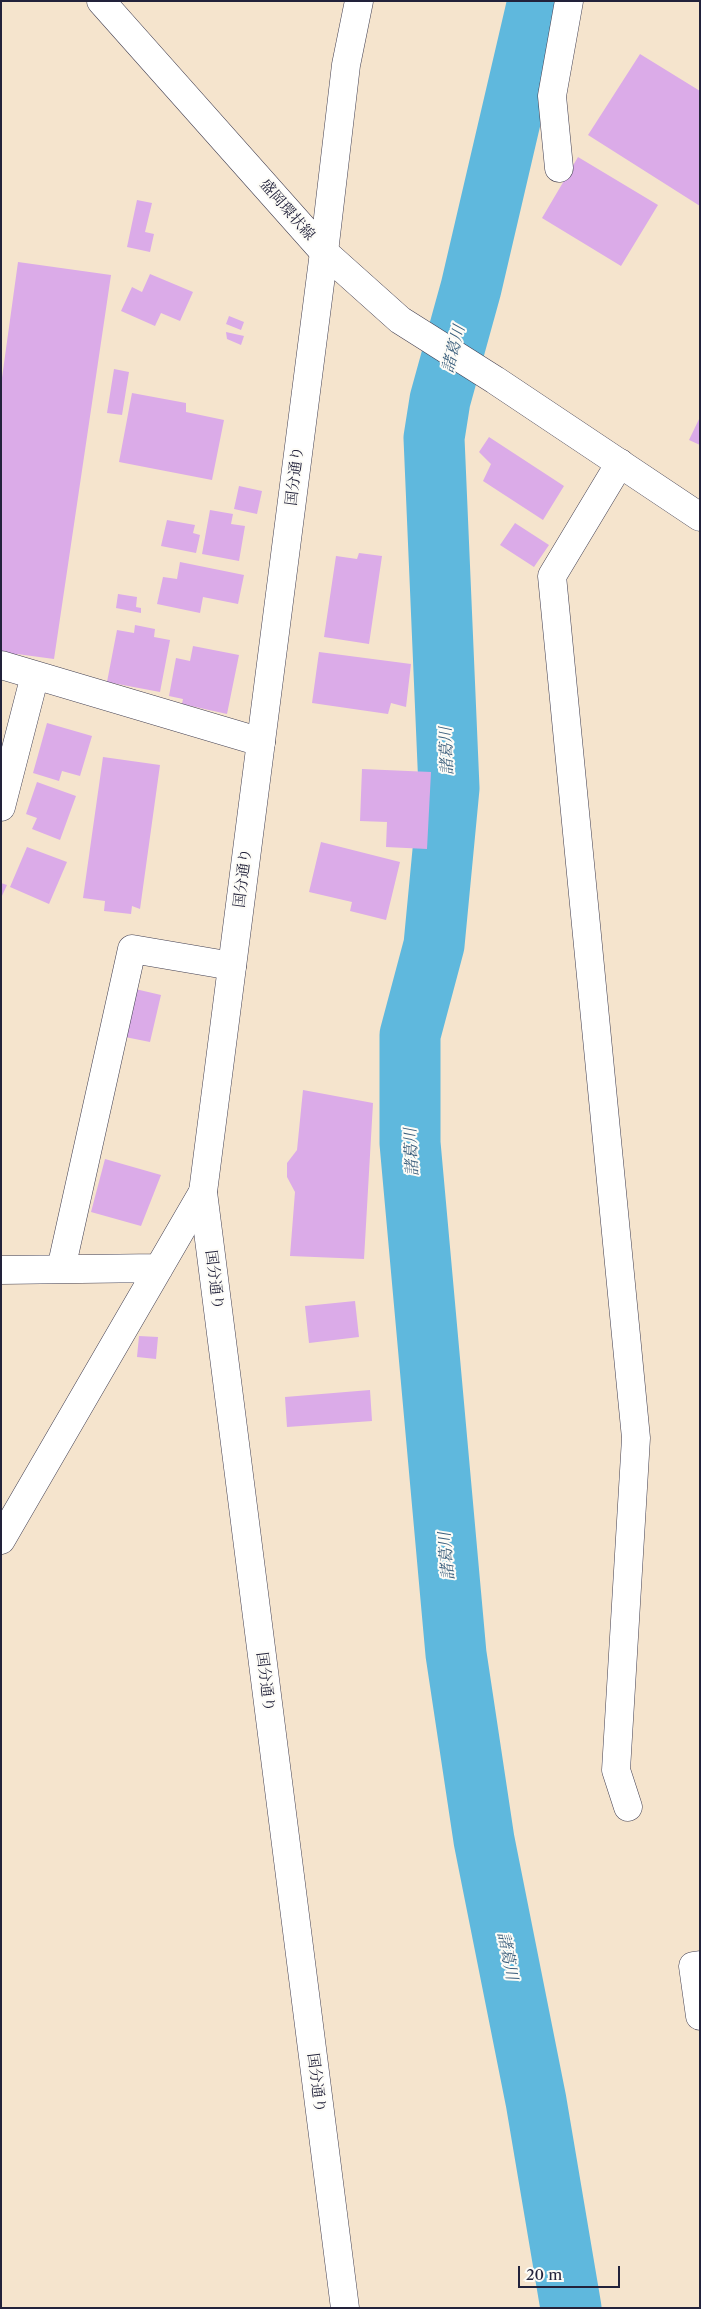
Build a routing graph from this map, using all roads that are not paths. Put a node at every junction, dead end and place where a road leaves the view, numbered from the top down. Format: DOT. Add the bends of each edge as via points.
graph roads {
  1 [pos="101,1"];
  2 [pos="359,1"];
  3 [pos="569,1"];
  4 [pos="559,168"];
  5 [pos="324,252"];
  6 [pos="620,463"];
  7 [pos="700,517"];
  8 [pos="1,665"];
  9 [pos="35,675"];
  10 [pos="261,742"];
  11 [pos="1,807"];
  12 [pos="232,966"];
  13 [pos="203,1192"];
  14 [pos="158,1268"];
  15 [pos="61,1269"];
  16 [pos="1,1270"];
  17 [pos="1,1540"];
  18 [pos="628,1807"];
  19 [pos="700,1965"];
  20 [pos="700,2016"];
  21 [pos="345,2308"];
  1 -- 5 [label="street, 盛岡環状線"];
  2 -- 5 [label="street, 盛岡環状線" via="346,66"];
  3 -- 4 [label="street" via="552,96"];
  5 -- 6 [label="street" via="400,320"];
  5 -- 10 [label="street, 国分通り"];
  6 -- 7 [label="street"];
  6 -- 18 [label="street" via="552,576 636,1438 616,1770"];
  8 -- 9 [label="street"];
  9 -- 10 [label="street"];
  9 -- 11 [label="street"];
  10 -- 12 [label="street, 国分通り"];
  12 -- 13 [label="street, 国分通り"];
  12 -- 15 [label="street" via="132,949"];
  13 -- 14 [label="street"];
  13 -- 21 [label="street, 国分通り"];
  14 -- 15 [label="street"];
  14 -- 17 [label="street"];
  15 -- 16 [label="street"];
  19 -- 20 [label="street" via="693,1966"];
}
